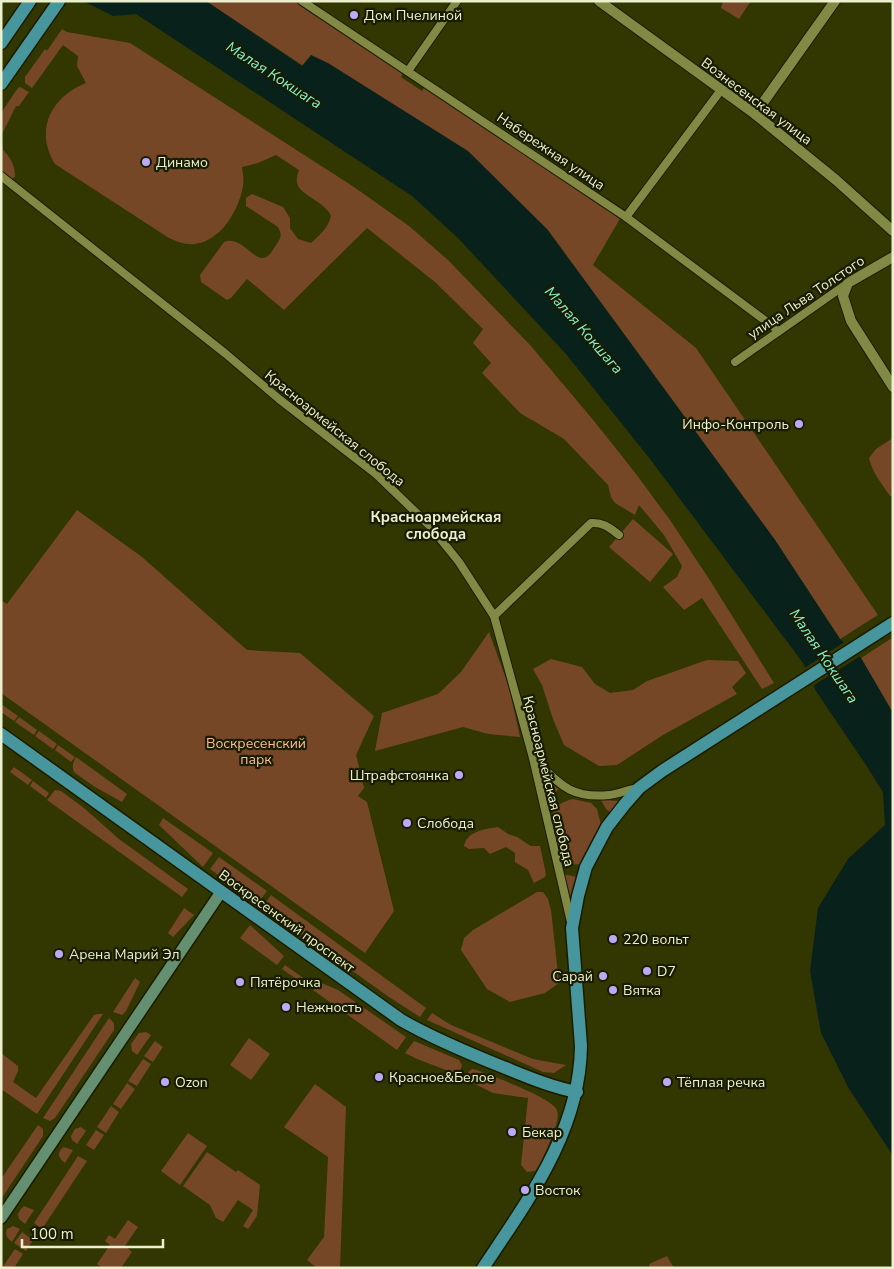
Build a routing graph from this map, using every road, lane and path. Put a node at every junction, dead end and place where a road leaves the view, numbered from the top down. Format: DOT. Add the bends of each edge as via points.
graph roads {
  1 [pos="30,1"];
  2 [pos="59,1"];
  3 [pos="302,1"];
  4 [pos="457,1"];
  5 [pos="599,1"];
  6 [pos="836,1"];
  7 [pos="1,43"];
  8 [pos="408,71"];
  9 [pos="1,84"];
  10 [pos="721,90"];
  11 [pos="755,114"];
  12 [pos="1,176"];
  13 [pos="626,217"];
  14 [pos="893,231"];
  15 [pos="893,257"];
  16 [pos="848,283"];
  17 [pos="779,331"];
  18 [pos="735,362"];
  19 [pos="893,387"];
  20 [pos="619,536"];
  21 [pos="494,616"];
  22 [pos="893,623"];
  23 [pos="1,734"];
  24 [pos="533,758"];
  25 [pos="639,788"];
  26 [pos="221,892"];
  27 [pos="572,928"];
  28 [pos="577,1092"];
  29 [pos="1,1218"];
  30 [pos="483,1268"];
  1 -- 7 [label="main road"];
  2 -- 9 [label="main road"];
  3 -- 8 [label="street, Набережная улица"];
  4 -- 8 [label="street"];
  5 -- 10 [label="street, Вознесенская улица"];
  6 -- 11 [label="street"];
  8 -- 13 [label="street, Набережная улица"];
  10 -- 11 [label="street, Вознесенская улица"];
  10 -- 13 [label="street"];
  11 -- 14 [label="street, Вознесенская улица"];
  12 -- 21 [label="street, Красноармейская слобода" via="376,474 430,526 457,559"];
  13 -- 17 [label="street, Набережная улица"];
  15 -- 16 [label="street, улица Льва Толстого"];
  16 -- 17 [label="street, улица Льва Толстого"];
  16 -- 19 [label="street" via="842,296 845,308"];
  17 -- 18 [label="street, улица Льва Толстого"];
  20 -- 21 [label="street" via="607,526 591,523"];
  21 -- 24 [label="street, Красноармейская слобода"];
  22 -- 25 [label="main road"];
  23 -- 26 [label="main road, Воскресенский проспект"];
  24 -- 25 [label="street" via="569,791 593,796"];
  24 -- 27 [label="street, Красноармейская слобода"];
  25 -- 27 [label="main road" via="607,827 586,867"];
  26 -- 28 [label="main road, Воскресенский проспект" via="418,1030 546,1084"];
  26 -- 29 [label="main road"];
  27 -- 28 [label="main road" via="581,1046"];
  28 -- 30 [label="main road" via="554,1154 540,1181"];
}
